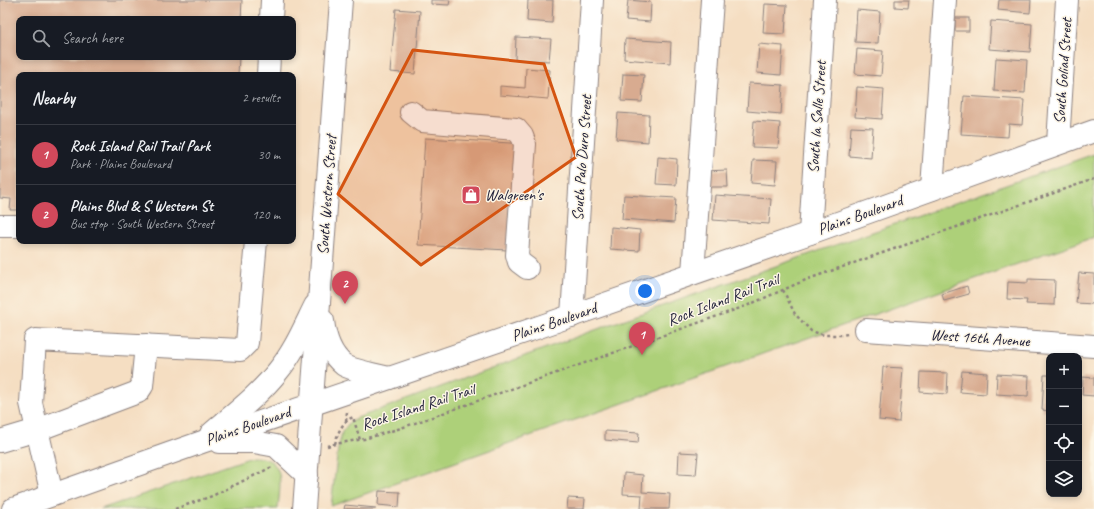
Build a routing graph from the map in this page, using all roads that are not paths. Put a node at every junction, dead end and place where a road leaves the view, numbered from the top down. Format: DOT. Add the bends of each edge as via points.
graph roads {
  1 [pos="272,0"];
  2 [pos="341,0"];
  3 [pos="592,0"];
  4 [pos="712,0"];
  5 [pos="825,0"];
  6 [pos="945,0"];
  7 [pos="1067,0"];
  8 [pos="271,16"];
  9 [pos="269,60"];
  10 [pos="268,72"];
  11 [pos="411,112"];
  12 [pos="1094,131"];
  13 [pos="1058,143"];
  14 [pos="932,189"];
  15 [pos="0,226"];
  16 [pos="16,226"];
  17 [pos="810,233"];
  18 [pos="256,244"];
  19 [pos="527,268"];
  20 [pos="693,273"];
  21 [pos="320,295"];
  22 [pos="572,316"];
  23 [pos="866,330"];
  24 [pos="146,346"];
  25 [pos="1094,346"];
  26 [pos="389,378"];
  27 [pos="312,404"];
  28 [pos="37,430"];
  29 [pos="0,441"];
  30 [pos="202,442"];
  31 [pos="307,475"];
  32 [pos="52,495"];
  33 [pos="13,509"];
  34 [pos="304,509"];
  1 -- 8 [label="main road"];
  2 -- 21 [label="main road, South Western Street"];
  3 -- 22 [label="main road, South Palo Duro Street"];
  4 -- 20 [label="main road"];
  5 -- 17 [label="main road, South la Salle Street"];
  6 -- 14 [label="main road"];
  7 -- 13 [label="main road, South Goliad Street"];
  9 -- 10 [label="main road"];
  11 -- 19 [label="main road" via="422,121 516,129 522,136 525,144 517,255 519,262"];
  12 -- 13 [label="main road, Plains Boulevard"];
  13 -- 14 [label="main road, Plains Boulevard"];
  14 -- 17 [label="main road, Plains Boulevard"];
  15 -- 16 [label="main road"];
  17 -- 20 [label="main road, Plains Boulevard"];
  18 -- 24 [label="main road" via="247,343 240,350"];
  20 -- 22 [label="main road, Plains Boulevard"];
  21 -- 26 [label="main road" via="325,332 333,353 345,366"];
  21 -- 27 [label="main road, South Western Street"];
  21 -- 30 [label="main road" via="300,337 279,370 250,402"];
  22 -- 26 [label="main road, Plains Boulevard"];
  23 -- 25 [label="main road, West 16th Avenue"];
  24 -- 28 [label="main road" via="142,386 138,392"];
  24 -- 28 [label="main road" via="35,340 31,403"];
  26 -- 27 [label="main road, Plains Boulevard"];
  27 -- 30 [label="main road, Plains Boulevard"];
  27 -- 31 [label="main road, South Western Street"];
  28 -- 29 [label="main road"];
  28 -- 32 [label="main road"];
  30 -- 31 [label="main road" via="254,442 276,446"];
  30 -- 32 [label="main road, Plains Boulevard"];
  31 -- 34 [label="main road, South Western Street"];
  32 -- 33 [label="main road, Plains Boulevard"];
}
